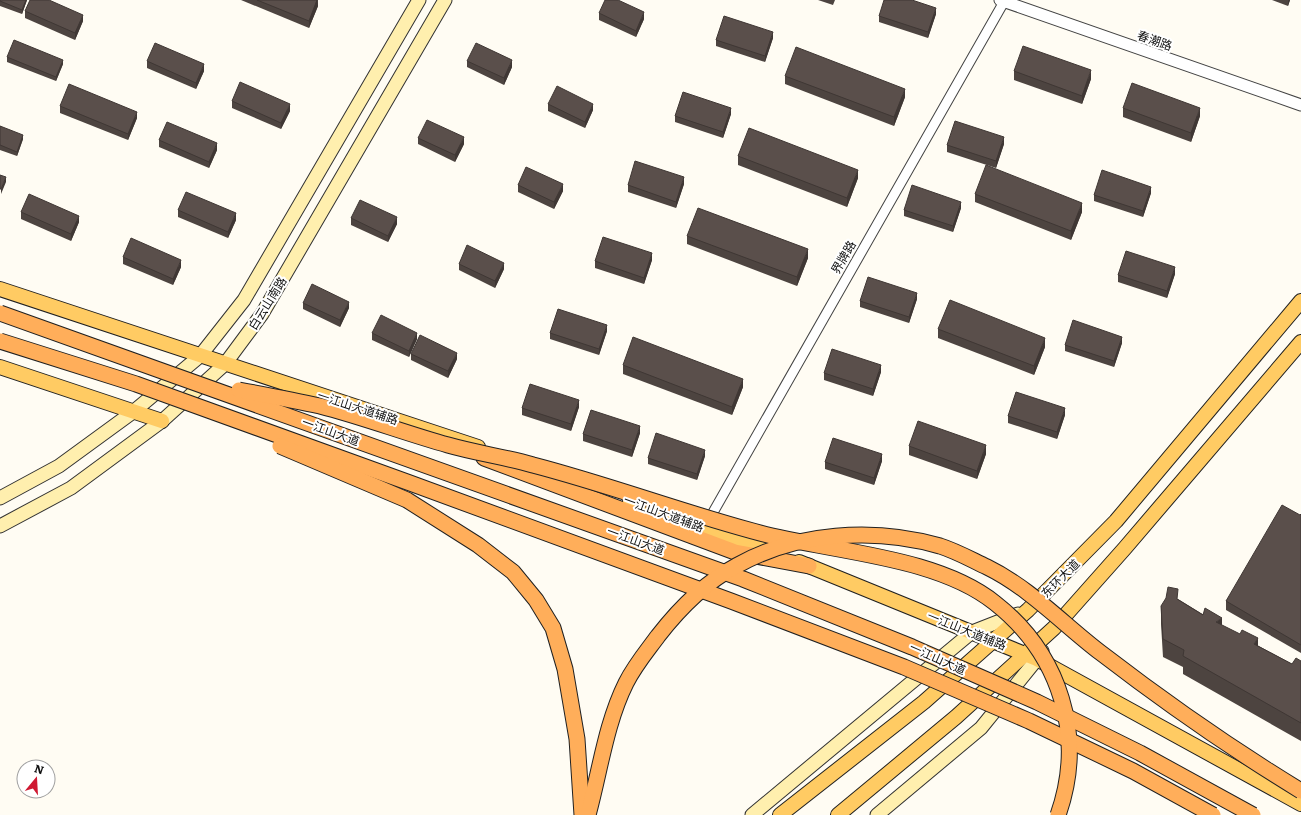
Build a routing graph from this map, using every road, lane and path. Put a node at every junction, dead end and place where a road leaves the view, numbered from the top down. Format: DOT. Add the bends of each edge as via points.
graph roads {
  1 [pos="419,0"];
  2 [pos="445,0"];
  3 [pos="1003,1"];
  4 [pos="1301,105"];
  5 [pos="0,289"];
  6 [pos="1301,301"];
  7 [pos="0,313"];
  8 [pos="0,341"];
  9 [pos="1301,342"];
  10 [pos="200,356"];
  11 [pos="225,364"];
  12 [pos="0,367"];
  13 [pos="185,378"];
  14 [pos="136,384"];
  15 [pos="133,412"];
  16 [pos="162,421"];
  17 [pos="451,446"];
  18 [pos="0,498"];
  19 [pos="0,526"];
  20 [pos="704,527"];
  21 [pos="809,566"];
  22 [pos="1028,610"];
  23 [pos="972,632"];
  24 [pos="994,641"];
  25 [pos="1031,656"];
  26 [pos="1301,791"];
  27 [pos="1301,804"];
  28 [pos="582,815"];
  29 [pos="588,815"];
  30 [pos="752,815"];
  31 [pos="780,815"];
  32 [pos="838,815"];
  33 [pos="877,815"];
  34 [pos="1058,815"];
  35 [pos="1213,815"];
  36 [pos="1253,815"];
  1 -- 10 [label="main road, 白云山南路" via="244,300"];
  2 -- 11 [label="main road, 白云山南路" via="262,314"];
  3 -- 4 [label="street, 春潮路"];
  3 -- 20 [label="street, 界牌路"];
  5 -- 10 [label="main road, 一江山大道辅路"];
  6 -- 22 [label="main road, 东环大道" via="1116,522"];
  7 -- 13 [label="highway, 一江山大道, bridge"];
  8 -- 14 [label="highway, 一江山大道, bridge"];
  9 -- 25 [label="main road"];
  10 -- 11 [label="main road, 一江山大道辅路"];
  10 -- 15 [label="main road, 白云山南路"];
  11 -- 16 [label="main road, 白云山南路"];
  11 -- 20 [label="main road, 一江山大道辅路" via="441,434"];
  12 -- 15 [label="main road"];
  13 -- 17 [label="highway, bridge" via="321,407"];
  13 -- 36 [label="highway, 一江山大道, bridge" via="744,579 912,647 1044,705 1140,753"];
  14 -- 28 [label="highway, bridge" via="407,500 478,545 513,572 536,600 553,628 565,669 578,739"];
  14 -- 35 [label="highway, 一江山大道, bridge" via="716,596 904,668 1029,721 1133,771"];
  15 -- 16 [label="main road"];
  15 -- 18 [label="main road, 白云山南路" via="59,466"];
  16 -- 19 [label="main road, 白云山南路" via="71,488"];
  17 -- 21 [label="highway, bridge" via="735,552"];
  17 -- 34 [label="highway, bridge" via="533,464 761,534 919,567 958,581 985,595 1024,629 1038,648 1056,682 1064,709 1069,761"];
  20 -- 21 [label="main road, 一江山大道辅路"];
  21 -- 23 [label="main road, 一江山大道辅路"];
  22 -- 23 [label="main road"];
  22 -- 24 [label="main road, 东环大道"];
  23 -- 24 [label="main road, 一江山大道辅路"];
  23 -- 30 [label="main road"];
  24 -- 25 [label="main road, 一江山大道辅路"];
  24 -- 31 [label="main road, 东环大道" via="924,702"];
  25 -- 27 [label="main road, 一江山大道辅路"];
  25 -- 32 [label="main road"];
  25 -- 33 [label="main road" via="981,728"];
  26 -- 29 [label="highway, bridge" via="1182,713 1034,599 990,569 941,547 891,537 847,536 828,537 781,547 736,566 677,613 626,682 611,720"];
}
